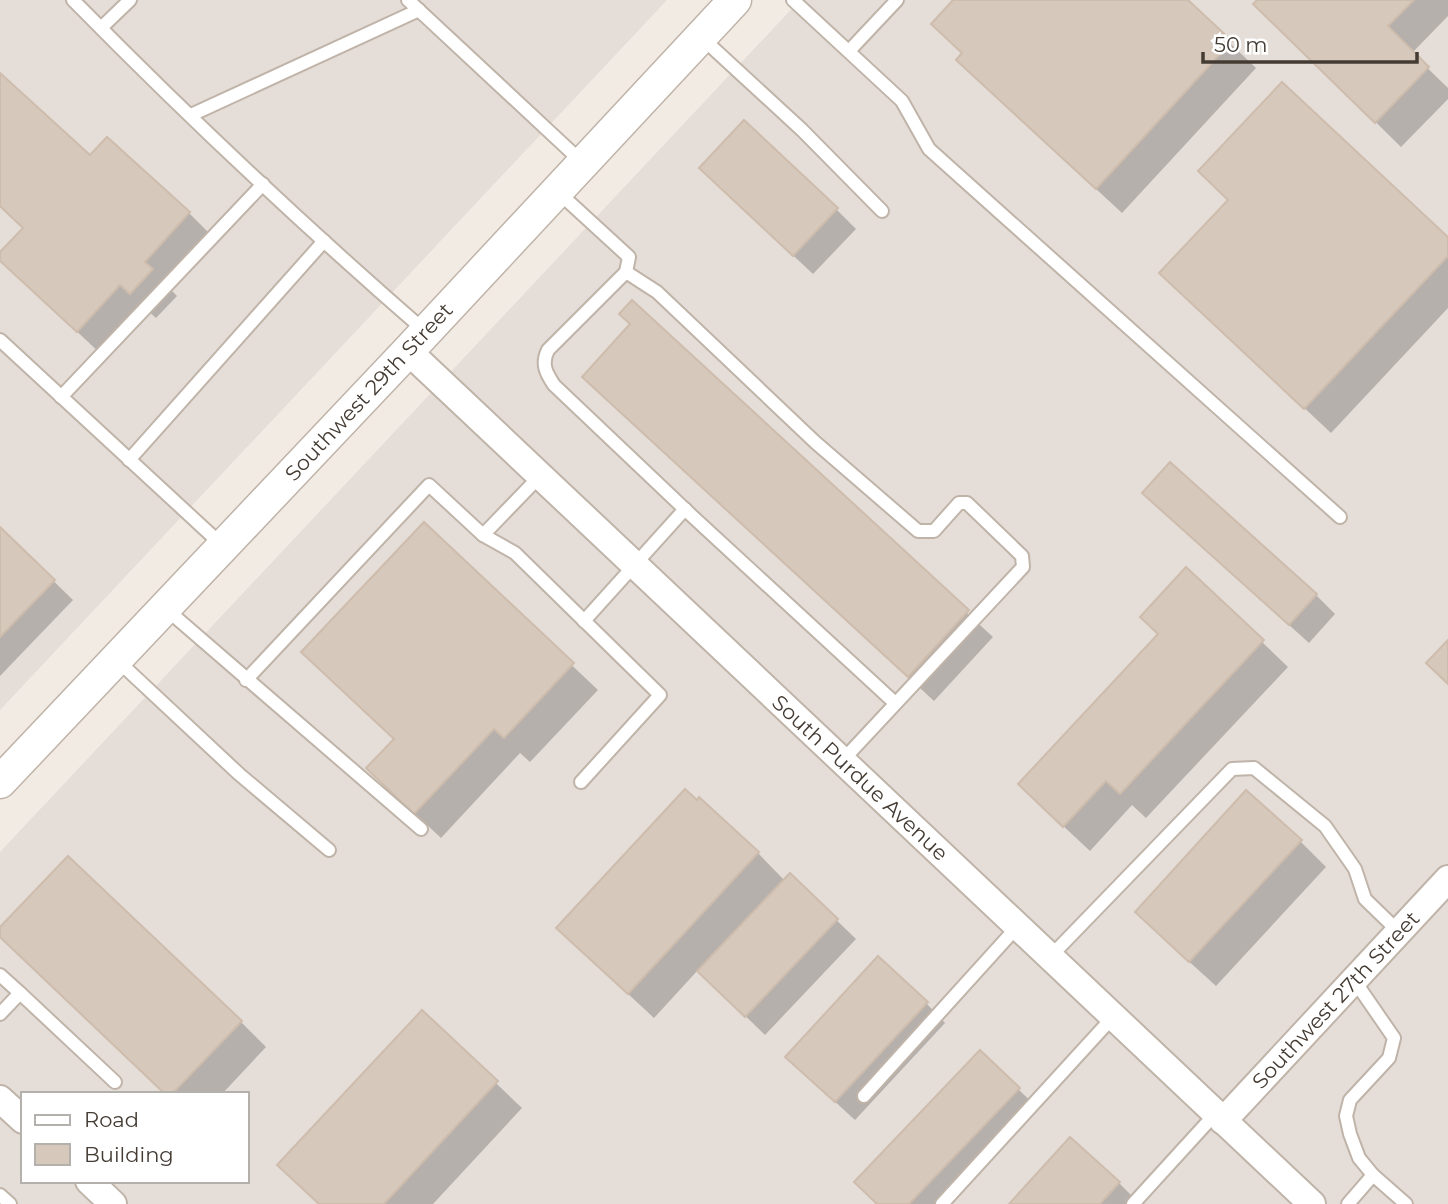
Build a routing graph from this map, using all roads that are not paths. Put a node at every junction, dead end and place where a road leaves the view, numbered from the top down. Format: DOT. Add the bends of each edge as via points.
graph roads {
  1 [pos="73,0"];
  2 [pos="130,0"];
  3 [pos="408,0"];
  4 [pos="735,0"];
  5 [pos="793,0"];
  6 [pos="897,0"];
  7 [pos="419,10"];
  8 [pos="101,28"];
  9 [pos="701,37"];
  10 [pos="849,51"];
  11 [pos="191,115"];
  12 [pos="583,163"];
  13 [pos="263,184"];
  14 [pos="557,191"];
  15 [pos="882,211"];
  16 [pos="324,241"];
  17 [pos="626,272"];
  18 [pos="0,340"];
  19 [pos="417,342"];
  20 [pos="61,397"];
  21 [pos="129,460"];
  22 [pos="540,476"];
  23 [pos="685,509"];
  24 [pos="1340,517"];
  25 [pos="483,535"];
  26 [pos="223,547"];
  27 [pos="635,566"];
  28 [pos="165,608"];
  29 [pos="584,621"];
  30 [pos="116,659"];
  31 [pos="246,680"];
  32 [pos="895,703"];
  33 [pos="842,761"];
  34 [pos="0,782"];
  35 [pos="581,782"];
  36 [pos="421,830"];
  37 [pos="329,849"];
  38 [pos="1448,879"];
  39 [pos="1017,927"];
  40 [pos="1399,932"];
  41 [pos="1050,957"];
  42 [pos="0,975"];
  43 [pos="1354,980"];
  44 [pos="20,993"];
  45 [pos="0,1014"];
  46 [pos="1113,1017"];
  47 [pos="115,1082"];
  48 [pos="864,1096"];
  49 [pos="0,1099"];
  50 [pos="1219,1117"];
  51 [pos="21,1118"];
  52 [pos="1373,1175"];
  53 [pos="91,1183"];
  54 [pos="0,1195"];
  55 [pos="1301,1200"];
  56 [pos="10,1204"];
  57 [pos="114,1204"];
  58 [pos="942,1204"];
  59 [pos="1133,1204"];
  60 [pos="1348,1204"];
  61 [pos="1406,1204"];
  1 -- 8 [label="lane"];
  2 -- 8 [label="lane"];
  3 -- 7 [label="lane"];
  4 -- 9 [label="street, Southwest 29th Street"];
  5 -- 10 [label="lane"];
  6 -- 10 [label="lane"];
  7 -- 11 [label="lane"];
  7 -- 12 [label="lane"];
  8 -- 11 [label="lane"];
  9 -- 12 [label="street, Southwest 29th Street"];
  9 -- 15 [label="lane"];
  10 -- 24 [label="lane" via="902,101 929,149"];
  11 -- 13 [label="lane"];
  12 -- 14 [label="street, Southwest 29th Street"];
  13 -- 16 [label="lane"];
  13 -- 20 [label="lane"];
  14 -- 17 [label="lane" via="629,257"];
  14 -- 19 [label="street, Southwest 29th Street"];
  16 -- 19 [label="lane"];
  16 -- 21 [label="lane"];
  17 -- 23 [label="lane" via="548,350 545,372"];
  17 -- 32 [label="lane" via="657,292 815,442 918,531 934,531 959,503 967,503 1022,556 1023,567"];
  18 -- 20 [label="lane"];
  19 -- 22 [label="street, South Purdue Avenue"];
  19 -- 26 [label="street, Southwest 29th Street"];
  20 -- 21 [label="lane"];
  21 -- 26 [label="lane"];
  22 -- 25 [label="lane"];
  22 -- 27 [label="street, South Purdue Avenue"];
  23 -- 27 [label="lane"];
  23 -- 32 [label="lane"];
  25 -- 29 [label="lane" via="514,553"];
  25 -- 31 [label="lane" via="429,485"];
  26 -- 28 [label="street, Southwest 29th Street"];
  27 -- 29 [label="lane"];
  27 -- 33 [label="street, South Purdue Avenue"];
  28 -- 30 [label="street, Southwest 29th Street"];
  28 -- 31 [label="lane"];
  29 -- 35 [label="lane" via="660,695"];
  30 -- 34 [label="street, Southwest 29th Street"];
  30 -- 37 [label="lane" via="239,774"];
  31 -- 36 [label="lane"];
  32 -- 33 [label="lane"];
  33 -- 39 [label="street, South Purdue Avenue"];
  38 -- 40 [label="street, Southwest 27th Street"];
  39 -- 41 [label="street, South Purdue Avenue"];
  39 -- 48 [label="lane"];
  40 -- 41 [label="lane" via="1365,899 1355,869 1325,826 1254,768 1232,769"];
  40 -- 43 [label="street, Southwest 27th Street"];
  41 -- 46 [label="street, South Purdue Avenue"];
  42 -- 44 [label="lane"];
  43 -- 50 [label="street, Southwest 27th Street"];
  43 -- 52 [label="lane" via="1394,1038 1389,1058 1350,1100 1346,1116 1359,1158"];
  44 -- 45 [label="lane"];
  44 -- 47 [label="lane"];
  46 -- 50 [label="street, South Purdue Avenue"];
  46 -- 58 [label="lane"];
  49 -- 51 [label="street"];
  50 -- 55 [label="street, South Purdue Avenue"];
  50 -- 59 [label="lane"];
  52 -- 60 [label="lane"];
  52 -- 61 [label="lane"];
  53 -- 57 [label="street"];
  54 -- 56 [label="lane"];
}
